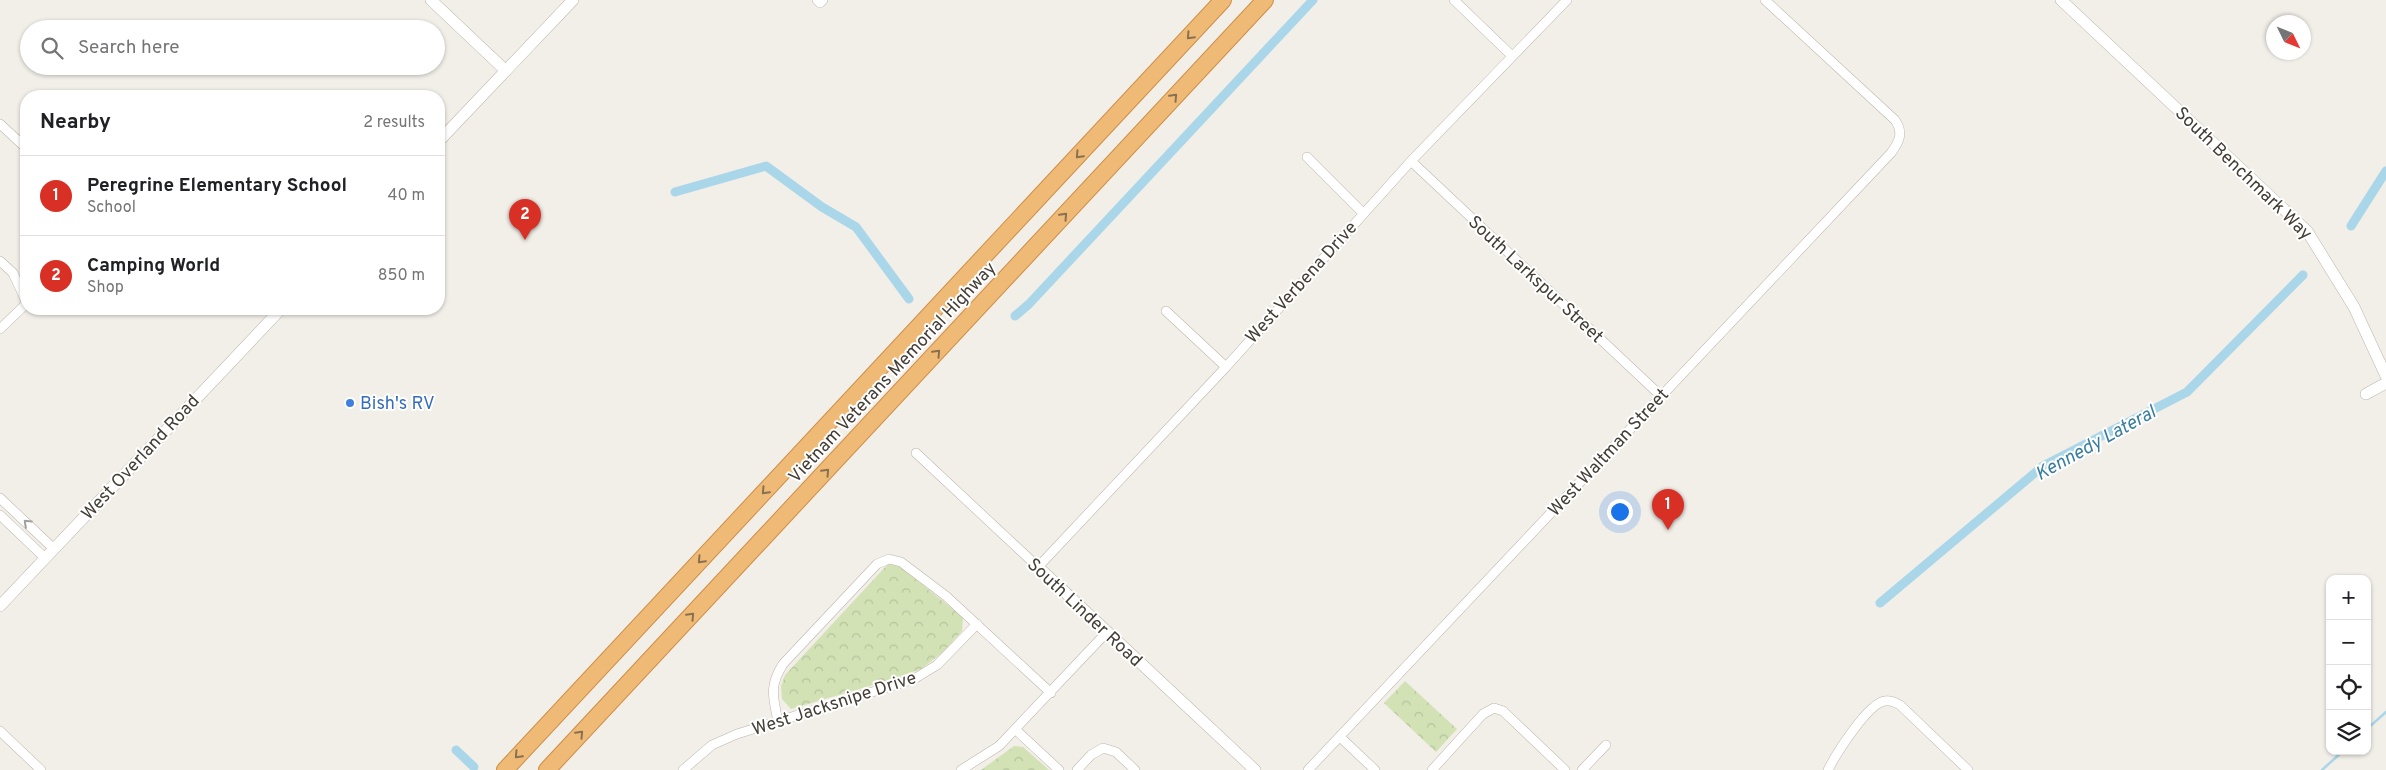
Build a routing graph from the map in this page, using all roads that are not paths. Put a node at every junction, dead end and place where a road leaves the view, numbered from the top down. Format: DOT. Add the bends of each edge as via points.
graph roads {
  1 [pos="431,0"];
  2 [pos="573,0"];
  3 [pos="1223,0"];
  4 [pos="1265,0"];
  5 [pos="1454,0"];
  6 [pos="1567,0"];
  7 [pos="1766,0"];
  8 [pos="2061,0"];
  9 [pos="1512,56"];
  10 [pos="506,71"];
  11 [pos="0,124"];
  12 [pos="445,135"];
  13 [pos="20,142"];
  14 [pos="1307,158"];
  15 [pos="1411,161"];
  16 [pos="1363,213"];
  17 [pos="0,262"];
  18 [pos="20,289"];
  19 [pos="20,308"];
  20 [pos="1166,311"];
  21 [pos="275,315"];
  22 [pos="0,329"];
  23 [pos="1226,367"];
  24 [pos="2386,376"];
  25 [pos="2386,383"];
  26 [pos="2366,394"];
  27 [pos="1661,396"];
  28 [pos="916,453"];
  29 [pos="0,498"];
  30 [pos="0,515"];
  31 [pos="54,549"];
  32 [pos="45,558"];
  33 [pos="1038,567"];
  34 [pos="0,606"];
  35 [pos="977,624"];
  36 [pos="1107,632"];
  37 [pos="1051,693"];
  38 [pos="778,721"];
  39 [pos="1016,730"];
  40 [pos="0,731"];
  41 [pos="1340,737"];
  42 [pos="1606,745"];
  43 [pos="1966,769"];
  44 [pos="42,770"];
  45 [pos="505,770"];
  46 [pos="547,770"];
  47 [pos="683,770"];
  48 [pos="960,770"];
  49 [pos="1059,770"];
  50 [pos="1077,770"];
  51 [pos="1135,770"];
  52 [pos="1255,770"];
  53 [pos="1308,770"];
  54 [pos="1375,770"];
  55 [pos="1432,770"];
  56 [pos="1565,770"];
  57 [pos="1582,770"];
  58 [pos="1828,770"];
  1 -- 10 [label="street"];
  2 -- 10 [label="street"];
  3 -- 45 [label="highway, Vietnam Veterans Memorial Highway, one-way"];
  46 -- 4 [label="highway, Vietnam Veterans Memorial Highway, one-way"];
  5 -- 9 [label="street"];
  6 -- 9 [label="street, West Verbena Drive"];
  7 -- 27 [label="street, West Waltman Street" via="1895,120 1901,132 1899,142"];
  8 -- 24 [label="street, South Benchmark Way" via="2307,231 2354,307"];
  9 -- 15 [label="street, West Verbena Drive"];
  10 -- 12 [label="street"];
  11 -- 13 [label="street"];
  14 -- 16 [label="street"];
  15 -- 16 [label="street, West Verbena Drive"];
  15 -- 27 [label="street, South Larkspur Street"];
  16 -- 23 [label="street, West Verbena Drive"];
  17 -- 18 [label="street" via="13,273"];
  19 -- 22 [label="street"];
  20 -- 23 [label="street"];
  21 -- 31 [label="street, West Overland Road"];
  23 -- 33 [label="street, West Verbena Drive"];
  25 -- 26 [label="street"];
  27 -- 41 [label="street, West Waltman Street"];
  28 -- 33 [label="street, South Linder Road"];
  31 -- 29 [label="street, one-way"];
  30 -- 32 [label="street"];
  31 -- 32 [label="street, West Overland Road"];
  32 -- 34 [label="street, West Overland Road"];
  33 -- 36 [label="street, South Linder Road"];
  35 -- 37 [label="street"];
  35 -- 38 [label="street, West Jacksnipe Drive" via="937,665 914,679"];
  35 -- 38 [label="street" via="901,562 889,558 877,564 783,664 775,676 772,690"];
  36 -- 37 [label="street"];
  36 -- 52 [label="street, South Linder Road"];
  37 -- 39 [label="street"];
  38 -- 47 [label="street, West Jacksnipe Drive" via="712,745"];
  39 -- 48 [label="street" via="989,754"];
  39 -- 49 [label="street"];
  40 -- 44 [label="street"];
  41 -- 53 [label="street, West Waltman Street"];
  41 -- 54 [label="street"];
  42 -- 57 [label="street"];
  43 -- 58 [label="street" via="1900,705 1885,700 1877,704 1851,733"];
  50 -- 51 [label="street" via="1104,748 1116,752"];
  55 -- 56 [label="street" via="1483,714 1494,708 1503,711"];
}
